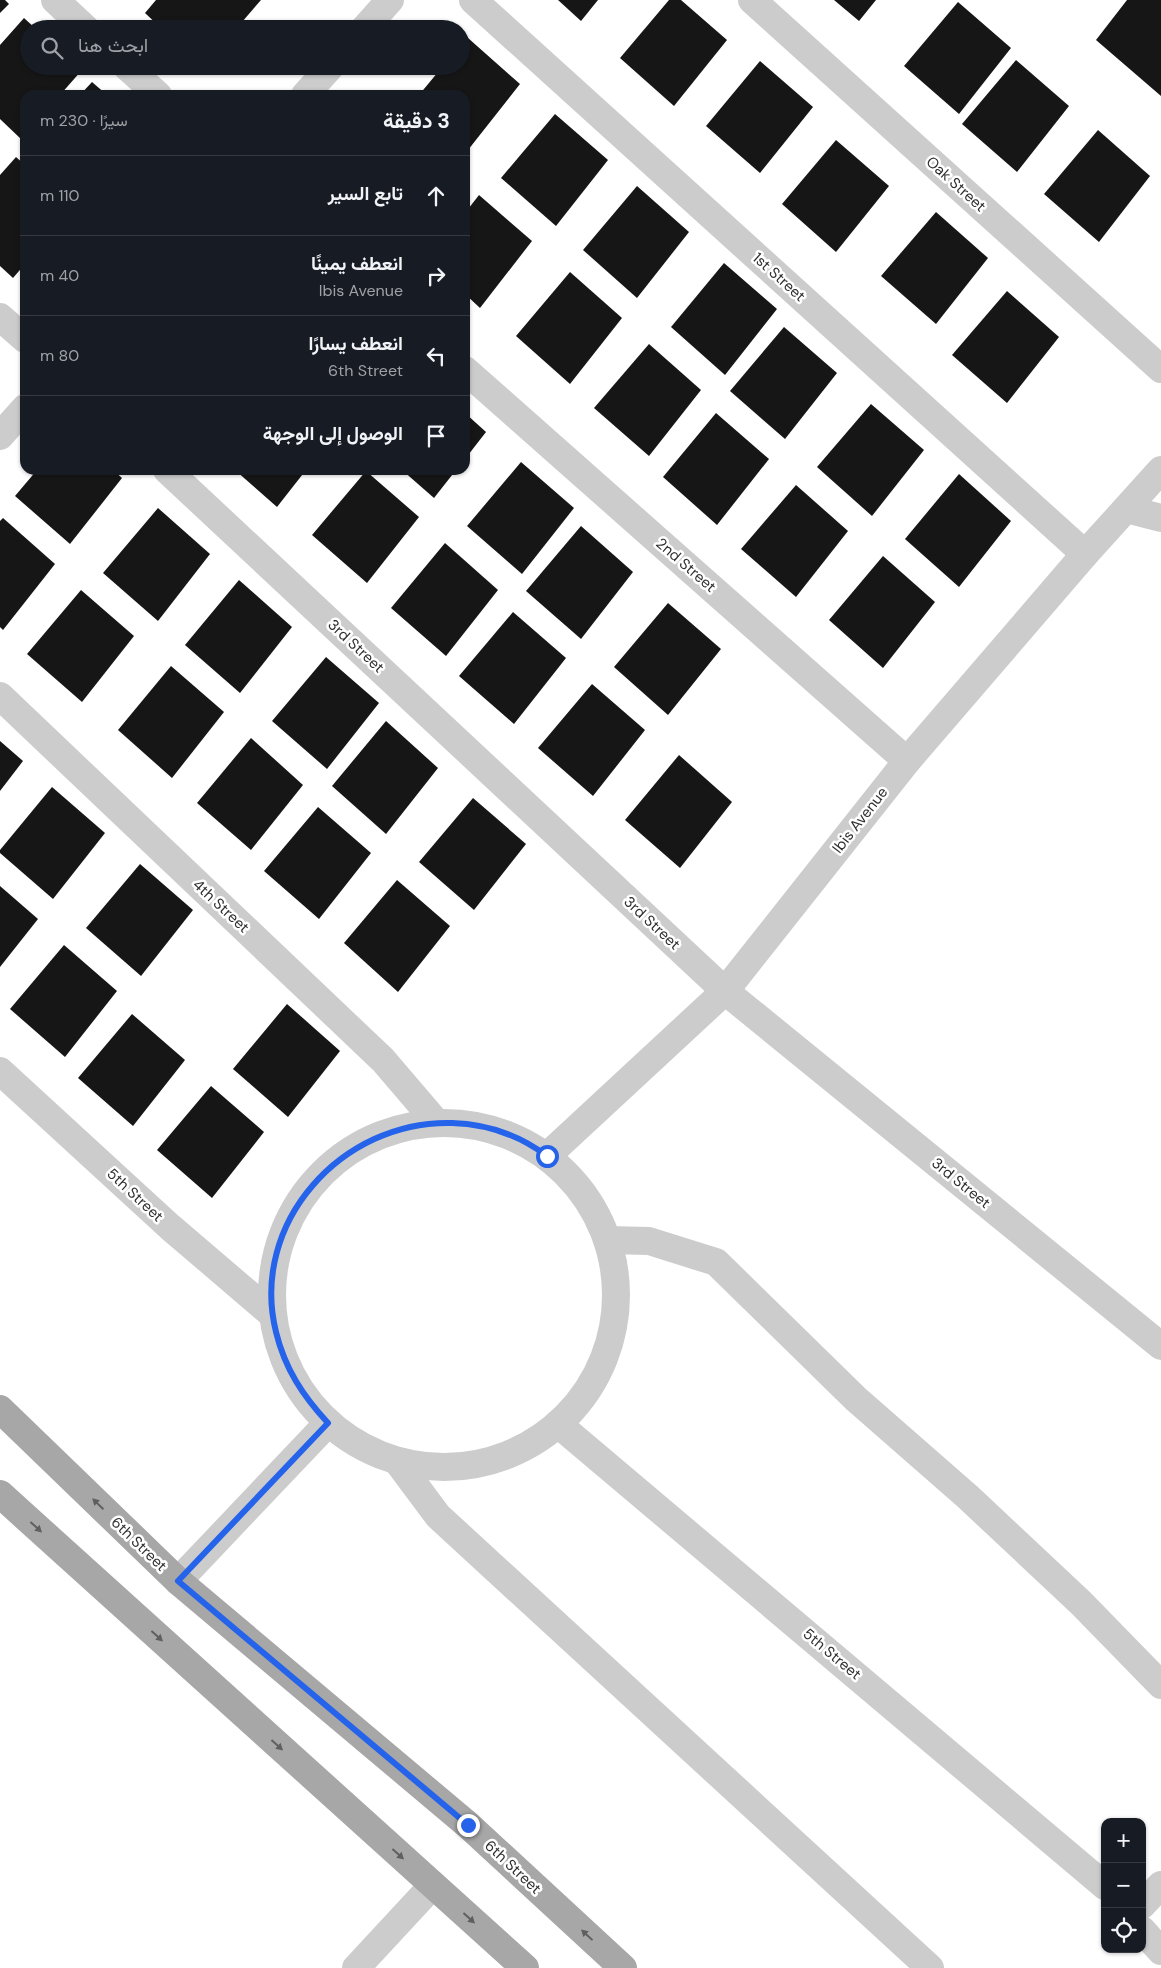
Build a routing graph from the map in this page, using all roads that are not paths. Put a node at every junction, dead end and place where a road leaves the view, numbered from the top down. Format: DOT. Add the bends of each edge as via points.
graph roads {
  1 [pos="55,0"];
  2 [pos="390,0"];
  3 [pos="473,0"];
  4 [pos="752,0"];
  5 [pos="76,20"];
  6 [pos="372,20"];
  7 [pos="136,75"];
  8 [pos="323,75"];
  9 [pos="152,90"];
  10 [pos="309,90"];
  11 [pos="0,317"];
  12 [pos="20,335"];
  13 [pos="1161,368"];
  14 [pos="470,374"];
  15 [pos="20,414"];
  16 [pos="0,436"];
  17 [pos="1161,470"];
  18 [pos="172,475"];
  19 [pos="1126,509"];
  20 [pos="1161,518"];
  21 [pos="1085,554"];
  22 [pos="0,696"];
  23 [pos="907,761"];
  24 [pos="725,991"];
  25 [pos="0,1070"];
  26 [pos="436,1122"];
  27 [pos="547,1156"];
  28 [pos="607,1240"];
  29 [pos="273,1315"];
  30 [pos="1161,1346"];
  31 [pos="0,1409"];
  32 [pos="328,1423"];
  33 [pos="558,1424"];
  34 [pos="417,1465"];
  35 [pos="0,1494"];
  36 [pos="178,1581"];
  37 [pos="1161,1684"];
  38 [pos="1101,1883"];
  39 [pos="432,1885"];
  40 [pos="1161,1885"];
  41 [pos="1146,1901"];
  42 [pos="1146,1934"];
  43 [pos="1161,1951"];
  44 [pos="356,1968"];
  45 [pos="525,1968"];
  46 [pos="623,1968"];
  47 [pos="930,1968"];
  1 -- 5 [label="street"];
  2 -- 6 [label="street"];
  3 -- 21 [label="street, 1st Street"];
  4 -- 13 [label="street, Oak Street"];
  7 -- 9 [label="street"];
  8 -- 10 [label="street"];
  11 -- 12 [label="street"];
  14 -- 23 [label="street, 2nd Street"];
  15 -- 16 [label="street"];
  17 -- 19 [label="street, Ibis Avenue"];
  18 -- 24 [label="street, 3rd Street"];
  19 -- 20 [label="street"];
  19 -- 21 [label="street, Ibis Avenue"];
  21 -- 23 [label="street, Ibis Avenue"];
  22 -- 26 [label="street, 4th Street" via="383,1060"];
  23 -- 24 [label="street, Ibis Avenue"];
  24 -- 27 [label="street, Ibis Avenue"];
  24 -- 30 [label="street, 3rd Street"];
  25 -- 29 [label="street, 5th Street" via="170,1227"];
  26 -- 27 [label="street" via="489,1128 514,1137"];
  26 -- 29 [label="street" via="383,1134 358,1146 316,1179 295,1209 278,1251 273,1277"];
  27 -- 28 [label="street" via="578,1186 593,1208"];
  28 -- 33 [label="street" via="616,1285 616,1312 609,1344 589,1388"];
  28 -- 37 [label="street" via="649,1241 716,1262 856,1399 968,1497 1081,1603"];
  29 -- 32 [label="street" via="283,1356 294,1381"];
  36 -- 31 [label="main road, 6th Street, one-way"];
  32 -- 34 [label="street" via="373,1452"];
  32 -- 36 [label="street"];
  33 -- 34 [label="street" via="530,1444 497,1458 453,1467"];
  33 -- 38 [label="street, 5th Street"];
  34 -- 47 [label="street" via="397,1461 438,1516"];
  35 -- 39 [label="main road, one-way"];
  46 -- 36 [label="main road, 6th Street, one-way" via="468,1825"];
  39 -- 44 [label="street"];
  39 -- 45 [label="main road, one-way"];
  40 -- 41 [label="street"];
  42 -- 43 [label="street"];
}
